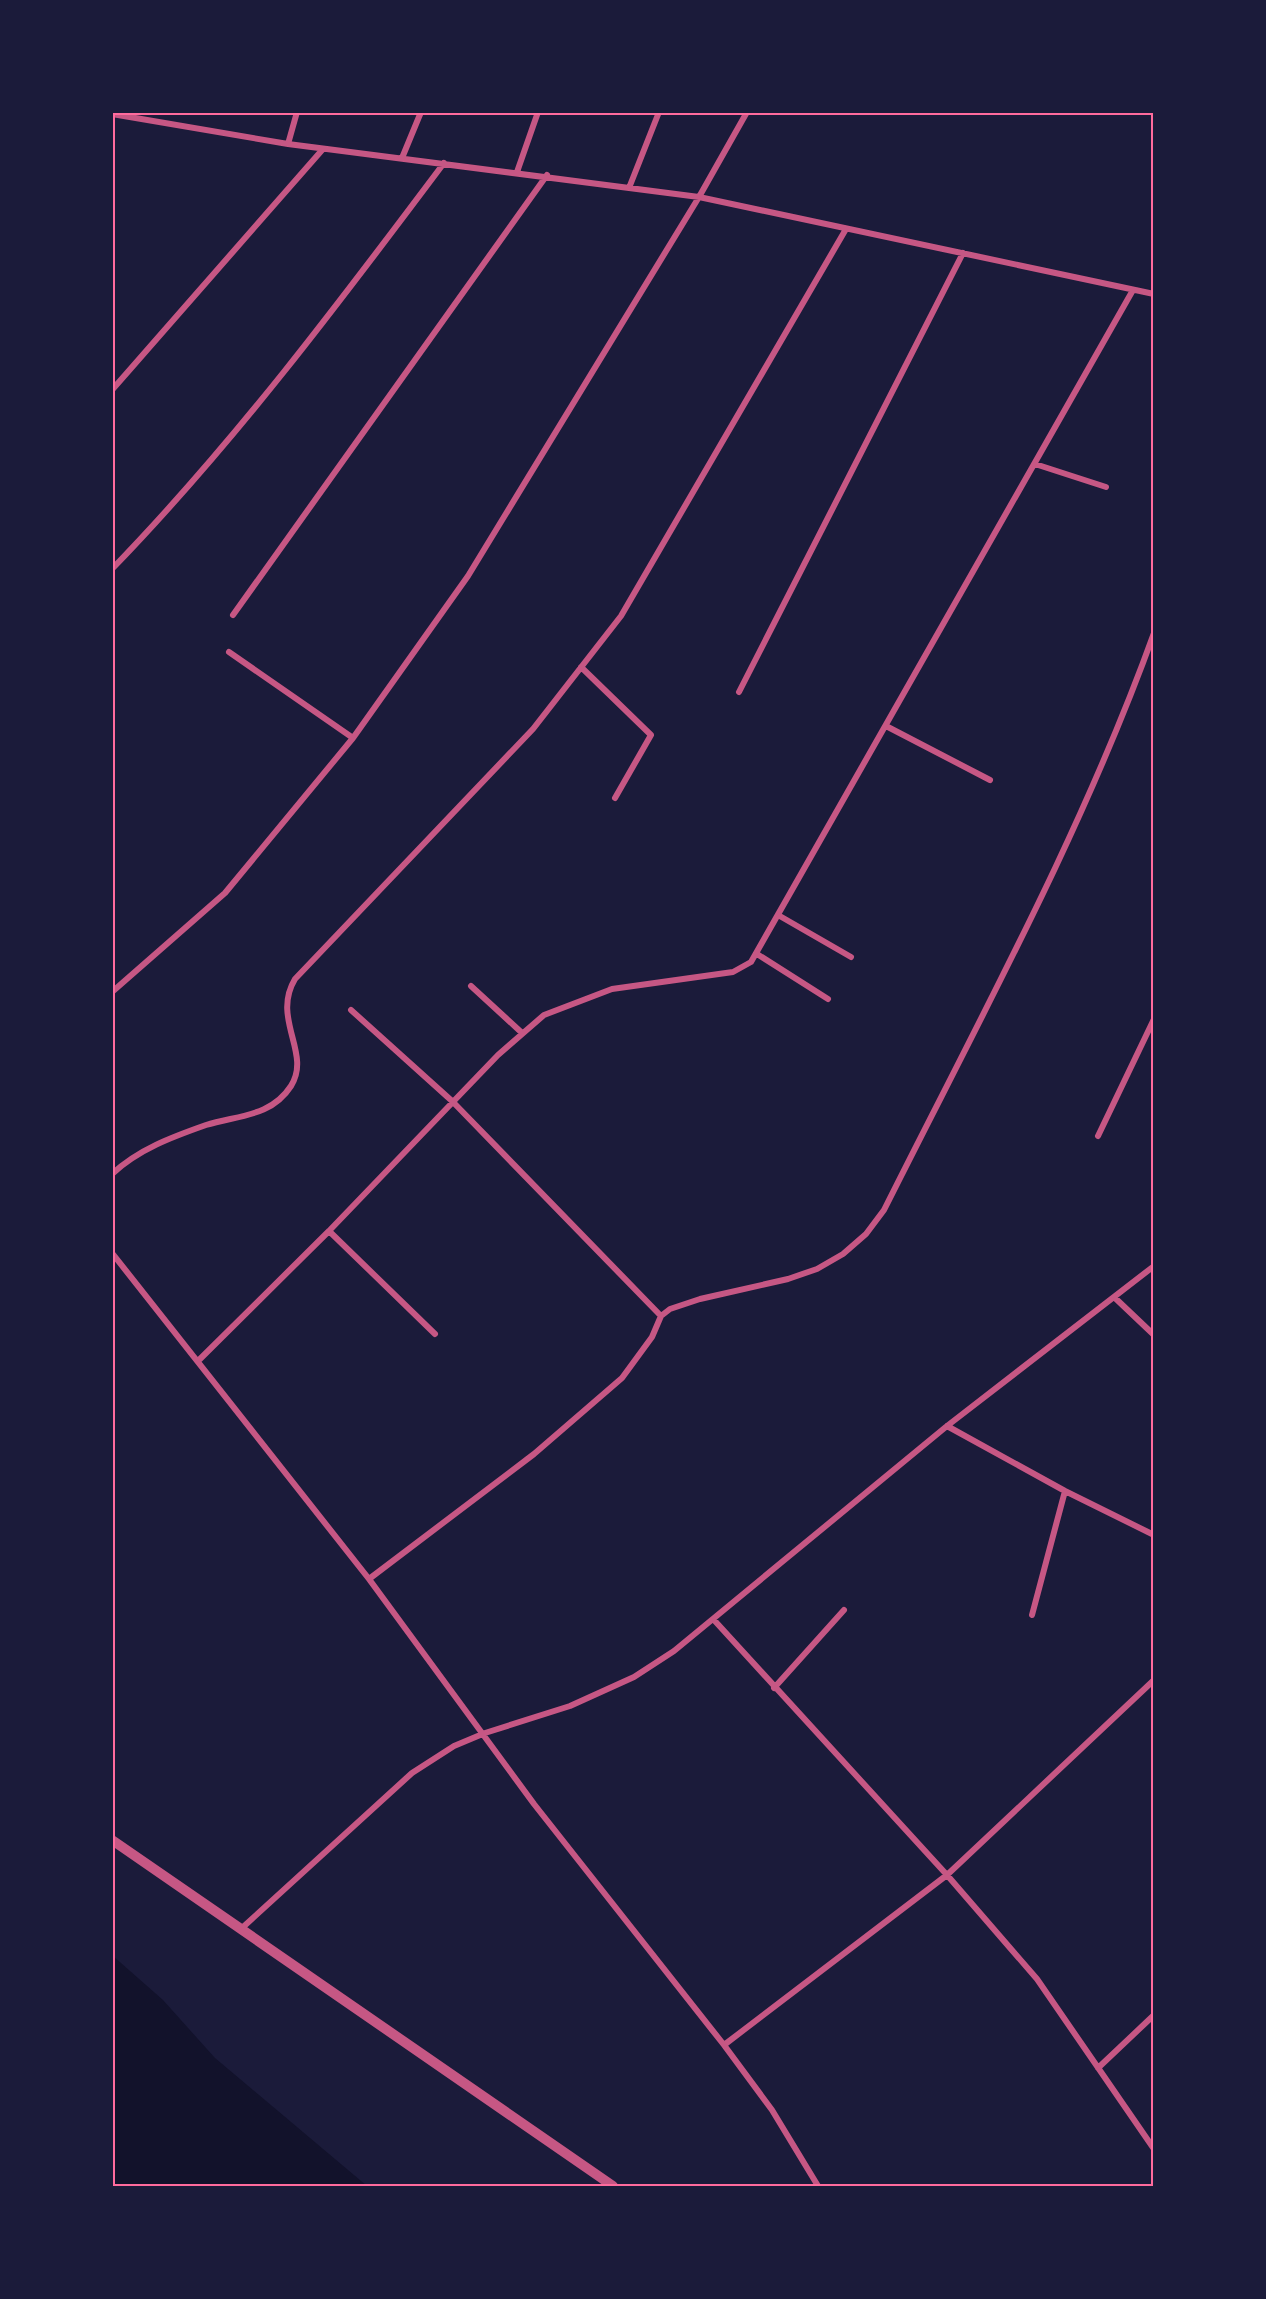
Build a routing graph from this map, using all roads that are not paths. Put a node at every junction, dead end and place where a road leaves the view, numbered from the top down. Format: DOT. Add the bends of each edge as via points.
graph roads {
  1 [pos="297,112"];
  2 [pos="421,112"];
  3 [pos="538,112"];
  4 [pos="659,112"];
  5 [pos="747,112"];
  6 [pos="112,114"];
  7 [pos="288,144"];
  8 [pos="322,149"];
  9 [pos="402,158"];
  10 [pos="444,163"];
  11 [pos="517,172"];
  12 [pos="547,176"];
  13 [pos="629,188"];
  14 [pos="699,197"];
  15 [pos="846,229"];
  16 [pos="963,253"];
  17 [pos="1133,290"];
  18 [pos="1154,294"];
  19 [pos="112,390"];
  20 [pos="1035,464"];
  21 [pos="1106,487"];
  22 [pos="112,569"];
  23 [pos="233,615"];
  24 [pos="1154,633"];
  25 [pos="229,652"];
  26 [pos="581,667"];
  27 [pos="739,692"];
  28 [pos="886,726"];
  29 [pos="353,738"];
  30 [pos="990,780"];
  31 [pos="615,798"];
  32 [pos="778,915"];
  33 [pos="757,954"];
  34 [pos="851,957"];
  35 [pos="471,986"];
  36 [pos="112,992"];
  37 [pos="828,999"];
  38 [pos="351,1010"];
  39 [pos="1154,1018"];
  40 [pos="521,1032"];
  41 [pos="452,1101"];
  42 [pos="1098,1136"];
  43 [pos="112,1174"];
  44 [pos="329,1231"];
  45 [pos="112,1253"];
  46 [pos="1154,1266"];
  47 [pos="1113,1297"];
  48 [pos="661,1316"];
  49 [pos="435,1334"];
  50 [pos="1154,1335"];
  51 [pos="198,1360"];
  52 [pos="946,1426"];
  53 [pos="1065,1491"];
  54 [pos="1154,1535"];
  55 [pos="369,1579"];
  56 [pos="844,1610"];
  57 [pos="1032,1615"];
  58 [pos="714,1620"];
  59 [pos="1154,1680"];
  60 [pos="774,1688"];
  61 [pos="485,1733"];
  62 [pos="112,1840"];
  63 [pos="947,1875"];
  64 [pos="242,1928"];
  65 [pos="1154,2015"];
  66 [pos="724,2045"];
  67 [pos="1098,2068"];
  68 [pos="1154,2149"];
  69 [pos="614,2187"];
  70 [pos="818,2187"];
  1 -- 7 [label="street"];
  2 -- 9 [label="street"];
  3 -- 11 [label="street"];
  4 -- 13 [label="street"];
  5 -- 14 [label="street"];
  6 -- 7 [label="street"];
  7 -- 8 [label="street"];
  8 -- 9 [label="street"];
  8 -- 19 [label="street"];
  9 -- 10 [label="street"];
  10 -- 11 [label="street"];
  10 -- 22 [label="street" via="305,348 156,524"];
  11 -- 12 [label="street"];
  12 -- 13 [label="street"];
  12 -- 23 [label="street"];
  13 -- 14 [label="street"];
  14 -- 15 [label="street"];
  14 -- 29 [label="street" via="468,576"];
  15 -- 16 [label="street"];
  15 -- 26 [label="street" via="621,616"];
  16 -- 17 [label="street"];
  16 -- 27 [label="street"];
  17 -- 18 [label="street"];
  17 -- 20 [label="street"];
  20 -- 21 [label="street"];
  20 -- 28 [label="street"];
  24 -- 48 [label="street" via="1127,707 1046,889 884,1210 866,1234 817,1269 680,1304"];
  25 -- 29 [label="street"];
  26 -- 31 [label="street" via="651,735"];
  26 -- 43 [label="street" via="533,729 295,979 285,1005 297,1065 293,1083 283,1098 269,1109 168,1139 128,1159"];
  28 -- 30 [label="street"];
  28 -- 32 [label="street"];
  29 -- 36 [label="street" via="225,893"];
  32 -- 33 [label="street"];
  32 -- 34 [label="street"];
  33 -- 37 [label="street"];
  33 -- 40 [label="street" via="733,972 647,982 577,1000 544,1015"];
  35 -- 40 [label="street"];
  38 -- 41 [label="street"];
  39 -- 42 [label="street"];
  40 -- 41 [label="street"];
  41 -- 44 [label="street"];
  41 -- 48 [label="street"];
  44 -- 49 [label="street"];
  44 -- 51 [label="street"];
  45 -- 51 [label="street"];
  46 -- 47 [label="street"];
  47 -- 50 [label="street"];
  47 -- 52 [label="street"];
  48 -- 55 [label="street" via="652,1337 622,1378 534,1454"];
  51 -- 55 [label="street"];
  52 -- 53 [label="street"];
  52 -- 58 [label="street"];
  53 -- 54 [label="street"];
  53 -- 57 [label="street"];
  55 -- 61 [label="street"];
  56 -- 60 [label="street"];
  58 -- 60 [label="street"];
  58 -- 61 [label="street" via="634,1677 570,1706"];
  59 -- 63 [label="street"];
  60 -- 63 [label="street"];
  61 -- 64 [label="street" via="454,1746 412,1773"];
  61 -- 66 [label="street" via="534,1804"];
  62 -- 64 [label="street"];
  63 -- 66 [label="street"];
  63 -- 67 [label="street" via="1037,1979"];
  64 -- 69 [label="street"];
  65 -- 67 [label="street"];
  66 -- 70 [label="street" via="771,2110"];
  67 -- 68 [label="street"];
}
